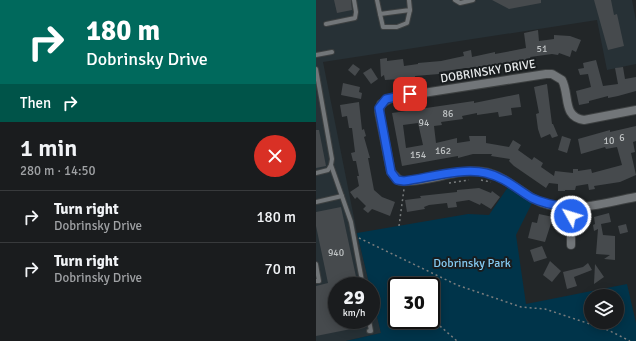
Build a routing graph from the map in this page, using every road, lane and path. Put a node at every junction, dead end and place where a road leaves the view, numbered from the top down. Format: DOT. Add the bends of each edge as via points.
graph roads {
  1 [pos="354,0"];
  2 [pos="377,0"];
  3 [pos="409,0"];
  4 [pos="455,0"];
  5 [pos="473,0"];
  6 [pos="410,10"];
  7 [pos="380,14"];
  8 [pos="326,24"];
  9 [pos="332,52"];
  10 [pos="316,55"];
  11 [pos="316,69"];
  12 [pos="317,84"];
  13 [pos="636,110"];
  14 [pos="331,165"];
  15 [pos="316,173"];
  16 [pos="475,180"];
  17 [pos="479,180"];
  18 [pos="449,183"];
  19 [pos="494,184"];
  20 [pos="408,189"];
  21 [pos="342,196"];
  22 [pos="636,196"];
  23 [pos="316,202"];
  24 [pos="571,208"];
  25 [pos="399,226"];
  26 [pos="353,235"];
  27 [pos="571,245"];
  28 [pos="316,264"];
  29 [pos="361,277"];
  30 [pos="316,281"];
  31 [pos="440,326"];
  32 [pos="371,329"];
  33 [pos="369,331"];
  34 [pos="457,341"];
  35 [pos="630,341"];
  1 -- 8 [label="lane" via="355,18"];
  2 -- 7 [label="lane"];
  3 -- 6 [label="lane"];
  4 -- 5 [label="lane" via="460,3"];
  6 -- 7 [label="lane"];
  6 -- 7 [label="lane" via="407,23 397,27 383,27"];
  9 -- 10 [label="lane"];
  11 -- 12 [label="lane"];
  12 -- 14 [label="lane" via="332,159"];
  13 -- 24 [label="street, DOBRINSKY DRIVE" via="578,119 570,112 562,80 552,74 391,98 383,101 379,108 391,172 397,180 471,171 485,172 501,178 534,199 546,204"];
  14 -- 15 [label="lane" via="328,170"];
  14 -- 21 [label="lane"];
  16 -- 18 [label="path"];
  17 -- 19 [label="path"];
  20 -- 25 [label="path" via="402,189"];
  21 -- 23 [label="lane"];
  21 -- 26 [label="lane"];
  22 -- 24 [label="street, DOBRINSKY DRIVE"];
  24 -- 27 [label="street"];
  26 -- 29 [label="lane"];
  26 -- 35 [label="path" via="457,284 521,308 545,309 608,330"];
  28 -- 30 [label="lane" via="319,281"];
  31 -- 34 [label="path"];
  32 -- 33 [label="lane"];
}
